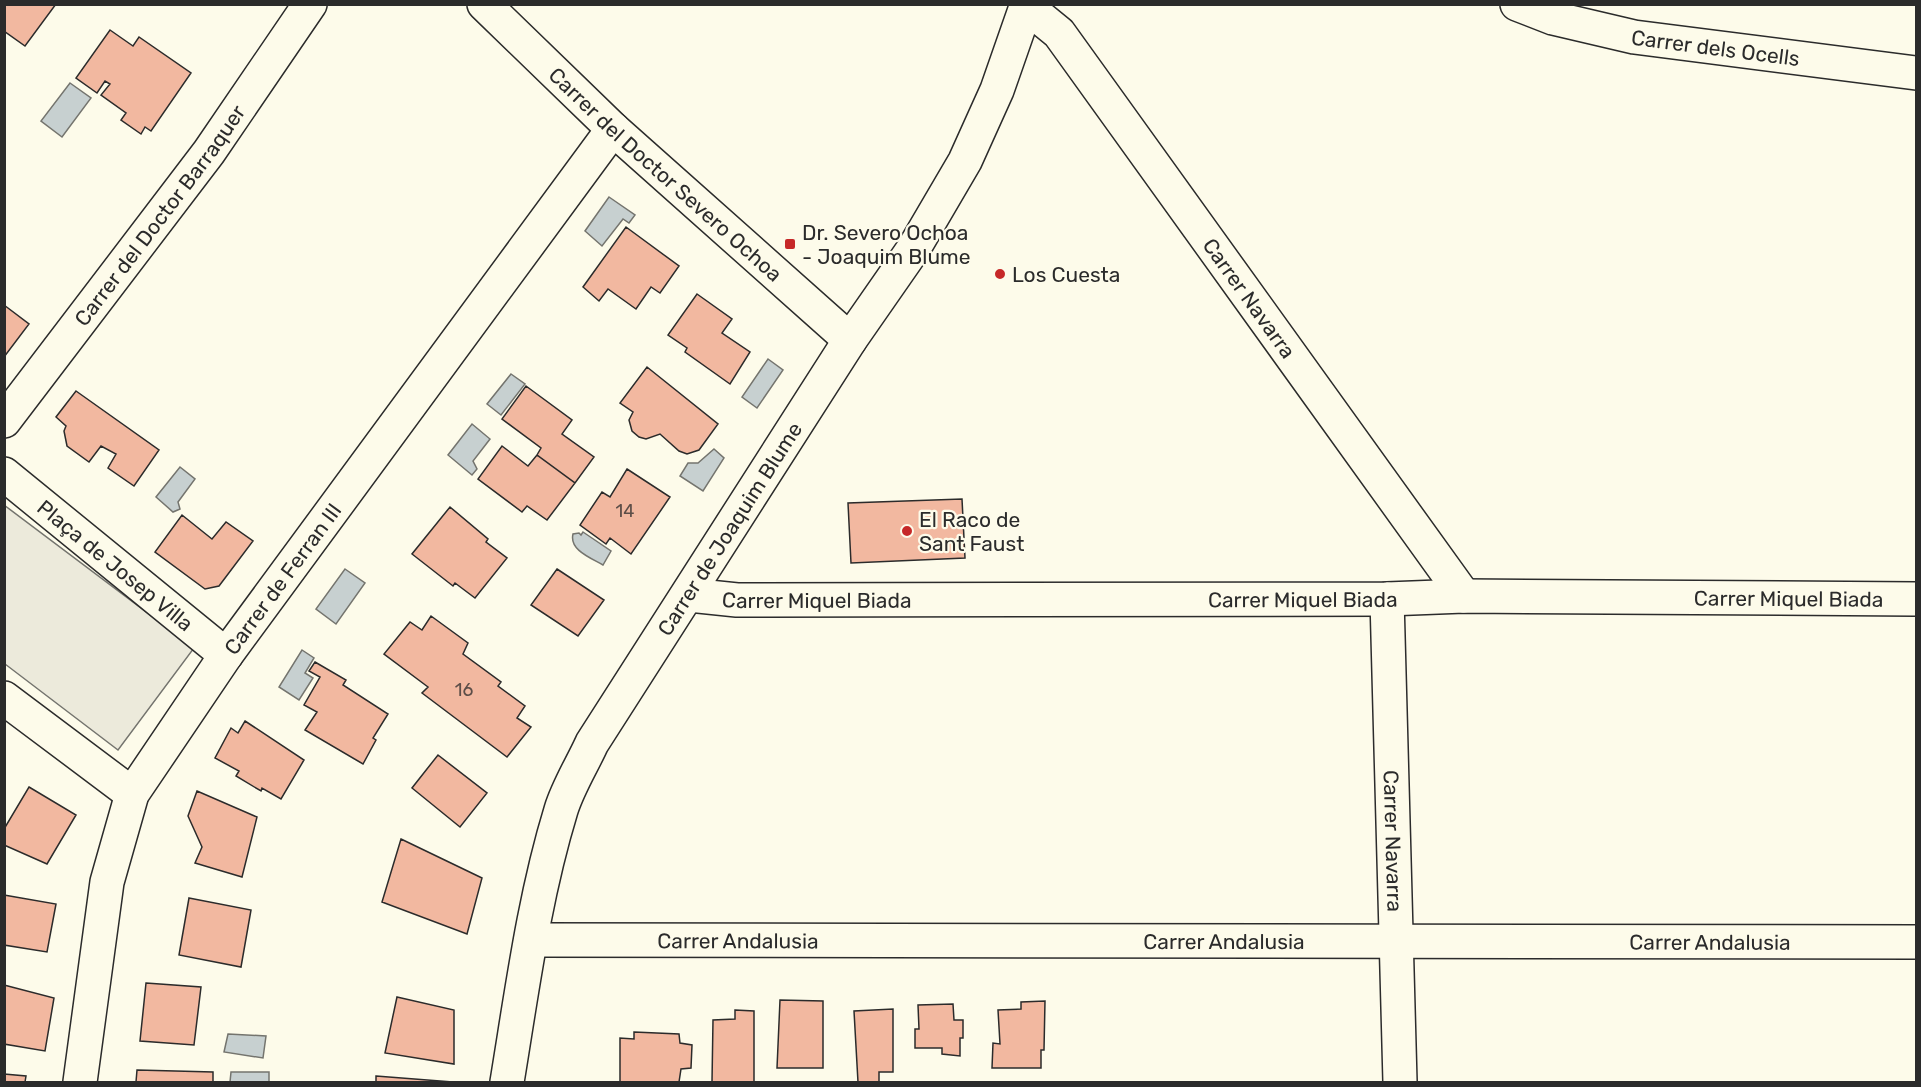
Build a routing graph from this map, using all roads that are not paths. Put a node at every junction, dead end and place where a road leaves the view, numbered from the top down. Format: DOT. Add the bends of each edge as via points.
graph roads {
  1 [pos="310,4"];
  2 [pos="484,4"];
  3 [pos="1517,4"];
  4 [pos="1027,5"];
  5 [pos="1917,73"];
  6 [pos="613,129"];
  7 [pos="850,340"];
  8 [pos="4,421"];
  9 [pos="4,474"];
  10 [pos="689,595"];
  11 [pos="1464,596"];
  12 [pos="1387,599"];
  13 [pos="1917,599"];
  14 [pos="226,655"];
  15 [pos="4,698"];
  16 [pos="132,794"];
  17 [pos="531,940"];
  18 [pos="1396,942"];
  19 [pos="1917,942"];
  20 [pos="80,1083"];
  21 [pos="507,1083"];
  22 [pos="1400,1083"];
  1 -- 8 [label="street, Carrer del Doctor Barraquer" via="208,152"];
  2 -- 6 [label="street, Carrer del Doctor Severo Ochoa"];
  3 -- 5 [label="street, Carrer dels Ocells" via="1553,18 1634,37"];
  4 -- 7 [label="street, Carrer de Joaquim Blume" via="997,90 965,161 914,248"];
  4 -- 11 [label="street, Carrer Navarra" via="1059,33"];
  6 -- 7 [label="street, Carrer del Doctor Severo Ochoa"];
  6 -- 14 [label="street, Carrer de Ferran III"];
  7 -- 10 [label="street, Carrer de Joaquim Blume"];
  9 -- 14 [label="street, Plaça de Josep Villa"];
  10 -- 12 [label="street, Carrer Miquel Biada" via="737,600"];
  10 -- 17 [label="street, Carrer de Joaquim Blume" via="592,744 562,808"];
  11 -- 12 [label="street, Carrer Miquel Biada"];
  11 -- 13 [label="street, Carrer Miquel Biada"];
  12 -- 18 [label="street, Carrer Navarra"];
  14 -- 16 [label="street, Carrer de Ferran III"];
  15 -- 16 [label="street"];
  16 -- 20 [label="street, Carrer de Ferran III" via="107,882"];
  17 -- 18 [label="street, Carrer Andalusia"];
  17 -- 21 [label="street, Carrer de Joaquim Blume"];
  18 -- 19 [label="street, Carrer Andalusia"];
  18 -- 22 [label="street, Carrer Navarra"];
}
